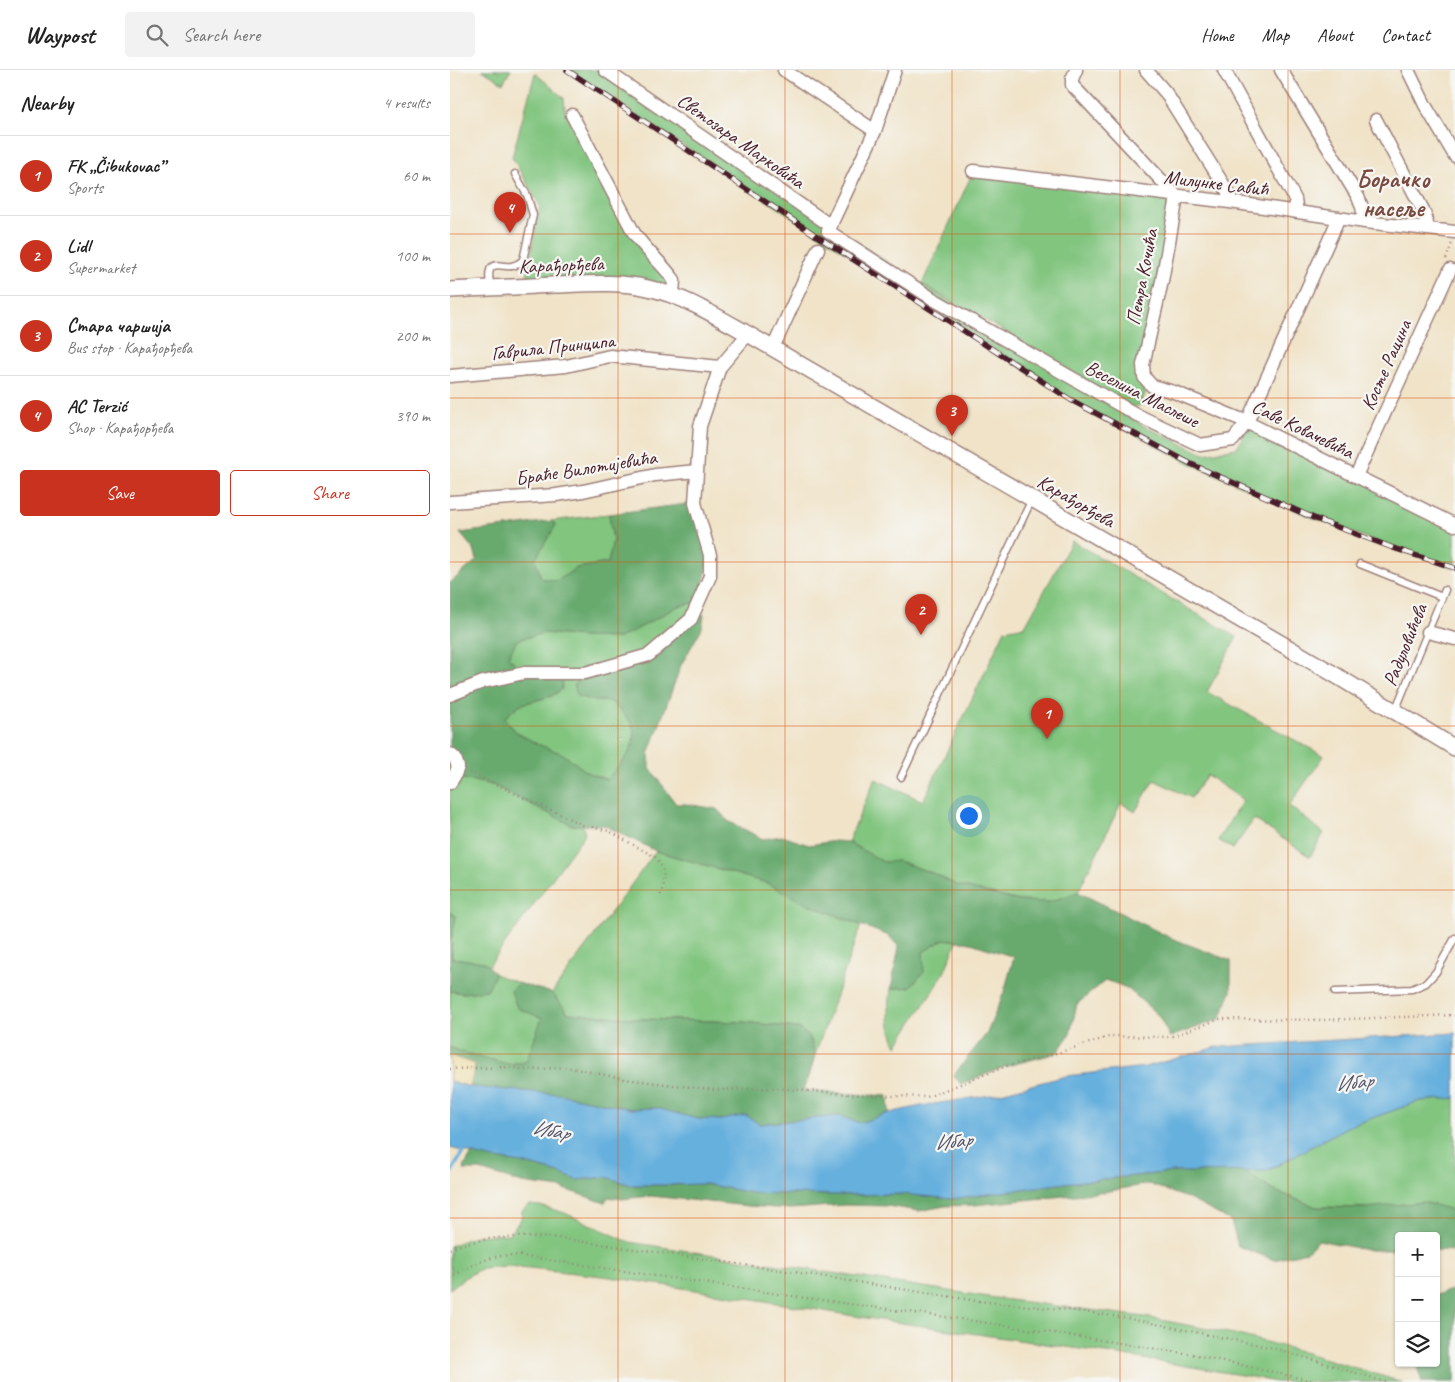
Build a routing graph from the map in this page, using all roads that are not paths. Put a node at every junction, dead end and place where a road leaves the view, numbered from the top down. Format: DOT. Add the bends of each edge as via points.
graph roads {
  1 [pos="605,70"];
  2 [pos="784,70"];
  3 [pos="895,70"];
  4 [pos="1076,70"];
  5 [pos="1146,70"];
  6 [pos="1224,70"];
  7 [pos="1281,70"];
  8 [pos="1408,70"];
  9 [pos="572,115"];
  10 [pos="1376,120"];
  11 [pos="875,131"];
  12 [pos="1455,156"];
  13 [pos="973,171"];
  14 [pos="515,174"];
  15 [pos="1177,197"];
  16 [pos="1230,202"];
  17 [pos="1297,212"];
  18 [pos="1339,218"];
  19 [pos="1365,222"];
  20 [pos="1428,228"];
  21 [pos="830,229"];
  22 [pos="1454,236"];
  23 [pos="818,249"];
  24 [pos="1446,268"];
  25 [pos="490,288"];
  26 [pos="450,290"];
  27 [pos="673,295"];
  28 [pos="748,334"];
  29 [pos="773,348"];
  30 [pos="1143,365"];
  31 [pos="720,367"];
  32 [pos="450,376"];
  33 [pos="1247,422"];
  34 [pos="697,472"];
  35 [pos="1356,476"];
  36 [pos="1032,499"];
  37 [pos="450,502"];
  38 [pos="1455,524"];
  39 [pos="1360,564"];
  40 [pos="1445,590"];
  41 [pos="1442,597"];
  42 [pos="1428,632"];
  43 [pos="1455,639"];
  44 [pos="450,695"];
  45 [pos="1395,712"];
  46 [pos="1455,748"];
  47 [pos="450,754"];
  48 [pos="901,777"];
  49 [pos="450,783"];
  50 [pos="1455,938"];
  51 [pos="1335,992"];
  1 -- 21 [label="street, Светозара Марковића"];
  2 -- 11 [label="street"];
  3 -- 11 [label="street"];
  4 -- 15 [label="street" via="1071,81 1077,92"];
  5 -- 16 [label="street" via="1166,93 1190,130 1228,192"];
  6 -- 17 [label="street" via="1295,198"];
  7 -- 19 [label="street" via="1358,197"];
  8 -- 12 [label="street"];
  9 -- 27 [label="street" via="634,233 674,280"];
  10 -- 20 [label="street" via="1424,212"];
  11 -- 21 [label="street"];
  13 -- 15 [label="street, Милунке Савић"];
  14 -- 25 [label="lane" via="527,195 533,215 523,260 511,267 494,265 489,271"];
  15 -- 16 [label="street, Милунке Савић"];
  15 -- 30 [label="street, Петра Кочића"];
  16 -- 17 [label="street, Милунке Савић"];
  17 -- 18 [label="street, Милунке Савић"];
  18 -- 19 [label="street, Милунке Савић"];
  18 -- 33 [label="street, Веселина Маслеше"];
  19 -- 20 [label="street, Милунке Савић"];
  20 -- 22 [label="street, Милунке Савић"];
  21 -- 33 [label="street, Веселина Маслеше" via="933,299 1178,435 1200,445 1233,440"];
  23 -- 29 [label="street"];
  24 -- 35 [label="street, Косте Рацина"];
  25 -- 26 [label="street, Карађорђева"];
  25 -- 27 [label="street, Карађорђева" via="626,284"];
  27 -- 28 [label="street, Карађорђева"];
  28 -- 29 [label="street, Карађорђева"];
  28 -- 31 [label="street"];
  29 -- 36 [label="street, Карађорђева"];
  30 -- 33 [label="street, Саве Ковачевића" via="1144,378 1152,386"];
  31 -- 32 [label="street, Гаврила Принципа" via="610,356 566,366"];
  31 -- 34 [label="street" via="700,426"];
  33 -- 35 [label="street, Саве Ковачевића"];
  34 -- 37 [label="street, Браће Вилотијевића" via="654,475 556,495"];
  34 -- 44 [label="street" via="695,503 710,555 710,576 691,619 649,655 585,673 524,673 483,682"];
  35 -- 38 [label="street, Саве Ковачевића"];
  36 -- 45 [label="street, Карађорђева"];
  36 -- 48 [label="lane"];
  39 -- 41 [label="lane"];
  40 -- 41 [label="lane, Радуловићева"];
  41 -- 42 [label="lane, Радуловићева"];
  42 -- 43 [label="street"];
  42 -- 45 [label="lane, Радуловићева"];
  45 -- 46 [label="street, Карађорђева"];
  47 -- 49 [label="street" via="458,767"];
  50 -- 51 [label="lane" via="1426,983 1412,989"];
}
